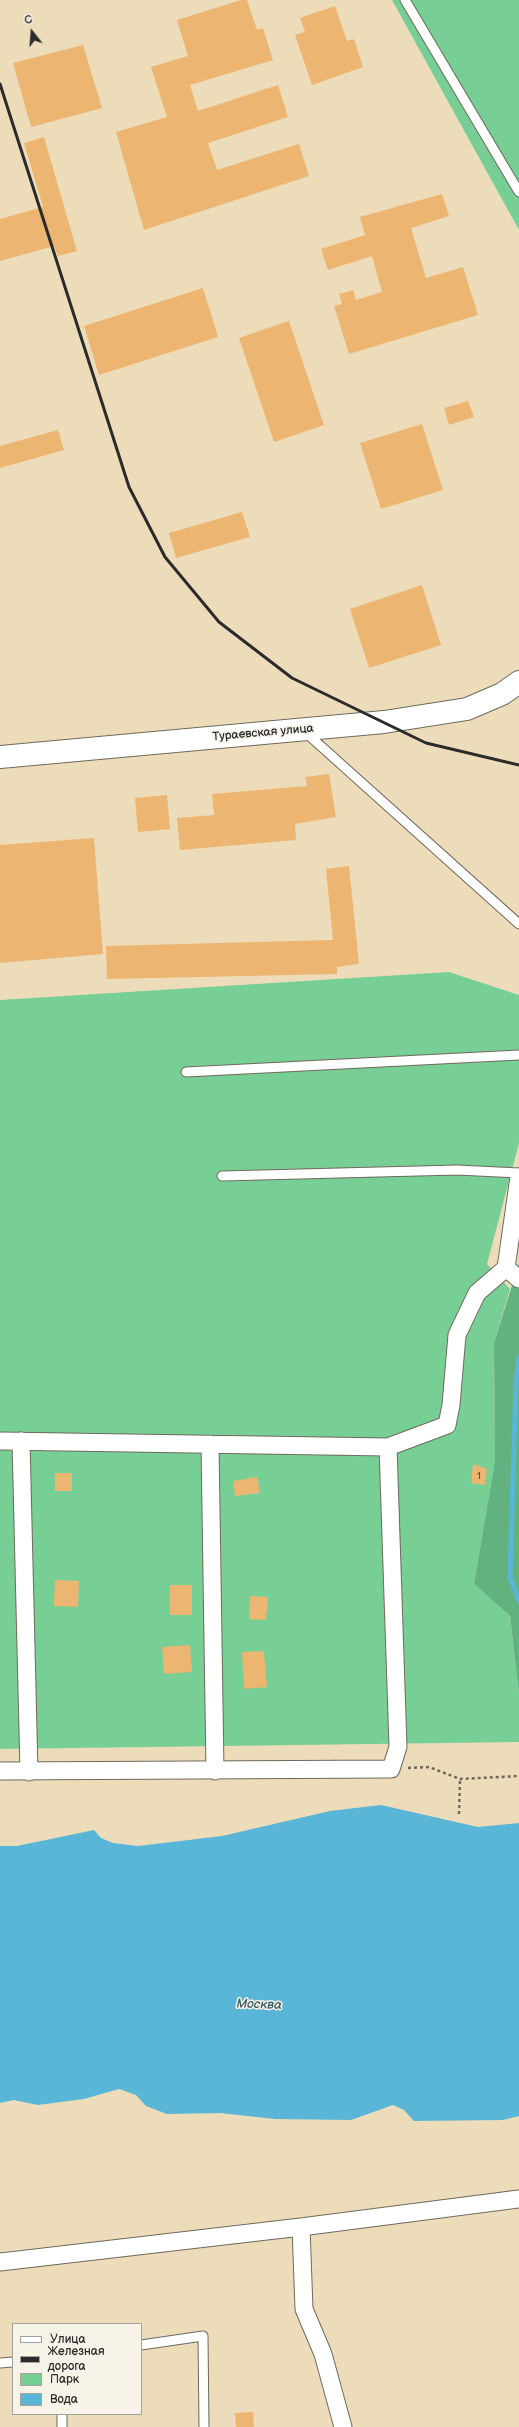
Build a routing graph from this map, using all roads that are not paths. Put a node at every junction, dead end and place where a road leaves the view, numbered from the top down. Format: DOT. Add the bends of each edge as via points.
graph roads {
  1 [pos="405,0"];
  2 [pos="519,192"];
  3 [pos="519,682"];
  4 [pos="303,730"];
  5 [pos="0,756"];
  6 [pos="519,924"];
  7 [pos="519,1054"];
  8 [pos="186,1072"];
  9 [pos="519,1173"];
  10 [pos="222,1176"];
  11 [pos="519,1177"];
  12 [pos="506,1268"];
  13 [pos="519,1279"];
  14 [pos="0,1441"];
  15 [pos="21,1441"];
  16 [pos="210,1444"];
  17 [pos="388,1447"];
  18 [pos="0,1771"];
  19 [pos="215,1771"];
  20 [pos="29,1772"];
  21 [pos="519,2198"];
  22 [pos="301,2227"];
  23 [pos="0,2262"];
  24 [pos="142,2345"];
  25 [pos="12,2362"];
  26 [pos="0,2363"];
  27 [pos="62,2415"];
  28 [pos="62,2427"];
  29 [pos="204,2427"];
  30 [pos="343,2427"];
  1 -- 2 [label="lane"];
  3 -- 4 [label="main road, Тураевская улица" via="502,694 467,709 384,722"];
  4 -- 5 [label="main road, Тураевская улица"];
  4 -- 6 [label="lane"];
  7 -- 8 [label="lane"];
  9 -- 10 [label="lane" via="457,1170"];
  11 -- 12 [label="street"];
  12 -- 13 [label="street"];
  12 -- 17 [label="street" via="477,1293 457,1335 447,1425"];
  14 -- 15 [label="street"];
  15 -- 16 [label="street"];
  15 -- 20 [label="street"];
  16 -- 17 [label="street"];
  16 -- 19 [label="street"];
  17 -- 19 [label="street" via="398,1747 391,1769"];
  18 -- 20 [label="street"];
  19 -- 20 [label="street"];
  21 -- 22 [label="street"];
  22 -- 23 [label="street"];
  22 -- 30 [label="street" via="304,2309 323,2354"];
  24 -- 29 [label="lane" via="203,2336"];
  25 -- 26 [label="lane"];
  27 -- 28 [label="lane"];
}
